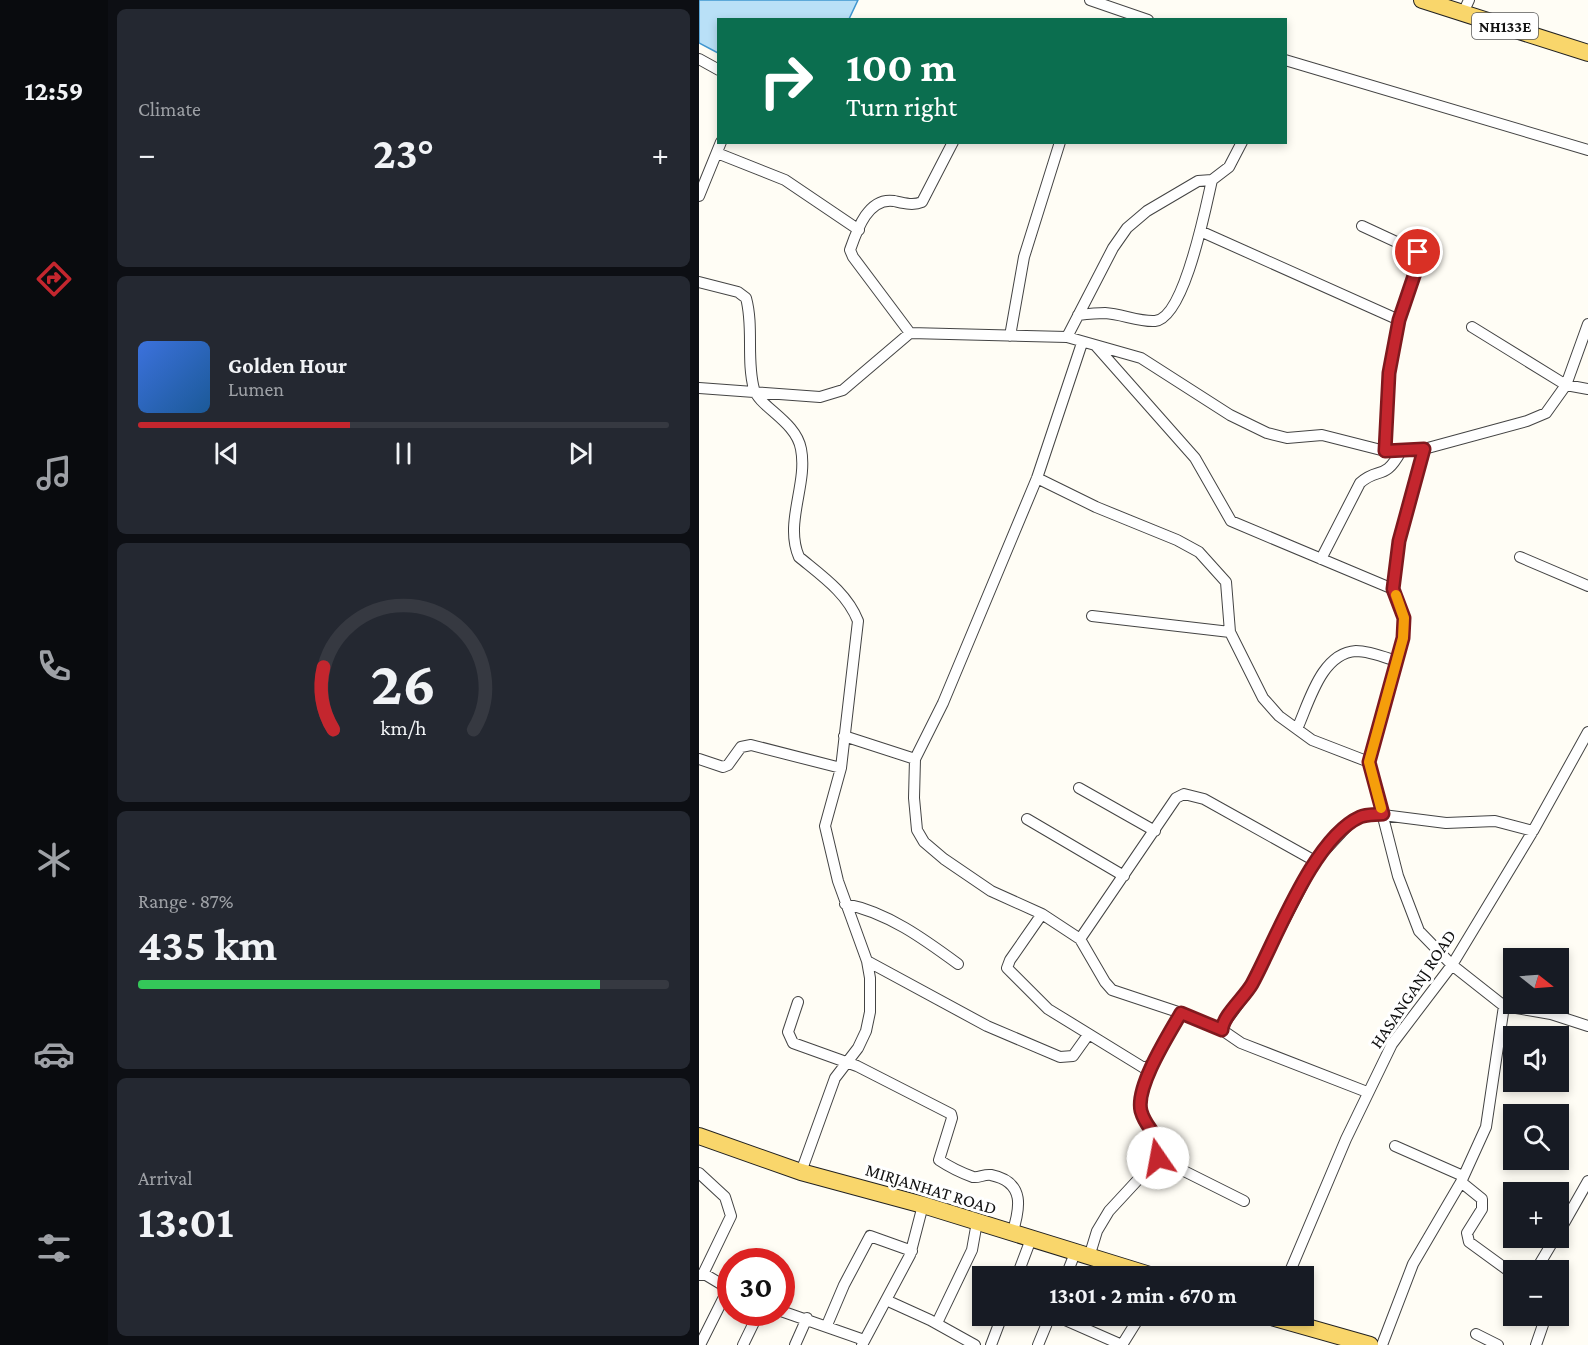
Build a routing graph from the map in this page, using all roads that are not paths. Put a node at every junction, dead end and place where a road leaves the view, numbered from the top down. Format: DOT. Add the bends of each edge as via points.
graph roads {
  1 [pos="1090,0"];
  2 [pos="1422,0"];
  3 [pos="1441,3"];
  4 [pos="1466,6"];
  5 [pos="1110,14"];
  6 [pos="1135,18"];
  7 [pos="1588,53"];
  8 [pos="699,59"];
  9 [pos="1287,61"];
  10 [pos="717,69"];
  11 [pos="952,144"];
  12 [pos="1059,144"];
  13 [pos="1241,144"];
  14 [pos="719,148"];
  15 [pos="1588,150"];
  16 [pos="1212,180"];
  17 [pos="699,196"];
  18 [pos="1362,226"];
  19 [pos="859,230"];
  20 [pos="1200,231"];
  21 [pos="699,282"];
  22 [pos="1078,315"];
  23 [pos="1399,320"];
  24 [pos="1588,324"];
  25 [pos="1472,327"];
  26 [pos="910,333"];
  27 [pos="1009,336"];
  28 [pos="1067,338"];
  29 [pos="1082,342"];
  30 [pos="1096,346"];
  31 [pos="1566,385"];
  32 [pos="699,388"];
  33 [pos="1588,389"];
  34 [pos="754,391"];
  35 [pos="1424,449"];
  36 [pos="1385,451"];
  37 [pos="1401,451"];
  38 [pos="1037,478"];
  39 [pos="1520,557"];
  40 [pos="1321,559"];
  41 [pos="1588,586"];
  42 [pos="1393,589"];
  43 [pos="1092,615"];
  44 [pos="1230,632"];
  45 [pos="1396,661"];
  46 [pos="1297,729"];
  47 [pos="1588,732"];
  48 [pos="844,736"];
  49 [pos="699,759"];
  50 [pos="915,759"];
  51 [pos="1369,762"];
  52 [pos="841,768"];
  53 [pos="1079,788"];
  54 [pos="1383,814"];
  55 [pos="1027,819"];
  56 [pos="1155,831"];
  57 [pos="1533,831"];
  58 [pos="1315,861"];
  59 [pos="1124,876"];
  60 [pos="845,904"];
  61 [pos="1042,914"];
  62 [pos="1080,939"];
  63 [pos="867,961"];
  64 [pos="958,964"];
  65 [pos="1452,964"];
  66 [pos="798,1002"];
  67 [pos="1503,1004"];
  68 [pos="1503,1012"];
  69 [pos="1181,1013"];
  70 [pos="1551,1014"];
  71 [pos="1588,1026"];
  72 [pos="1222,1030"];
  73 [pos="1088,1035"];
  74 [pos="847,1063"];
  75 [pos="1150,1068"];
  76 [pos="1367,1092"];
  77 [pos="699,1136"];
  78 [pos="1395,1146"];
  79 [pos="1158,1158"];
  80 [pos="801,1172"];
  81 [pos="699,1173"];
  82 [pos="1462,1179"];
  83 [pos="1588,1181"];
  84 [pos="1244,1201"];
  85 [pos="923,1205"];
  86 [pos="1569,1214"];
  87 [pos="977,1222"];
  88 [pos="1012,1234"];
  89 [pos="1032,1239"];
  90 [pos="912,1251"];
  91 [pos="1082,1255"];
  92 [pos="1021,1266"];
  93 [pos="1074,1266"];
  94 [pos="1119,1266"];
  95 [pos="1292,1266"];
  96 [pos="1503,1267"];
  97 [pos="701,1275"];
  98 [pos="717,1284"];
  99 [pos="886,1300"];
  100 [pos="717,1313"];
  101 [pos="795,1315"];
  102 [pos="807,1318"];
  103 [pos="937,1323"];
  104 [pos="827,1325"];
  105 [pos="752,1326"];
  106 [pos="998,1326"];
  107 [pos="1046,1326"];
  108 [pos="1079,1326"];
  109 [pos="1134,1326"];
  110 [pos="1303,1326"];
  111 [pos="1542,1326"];
  112 [pos="1476,1334"];
  113 [pos="863,1343"];
  114 [pos="1362,1344"];
  115 [pos="700,1345"];
  116 [pos="743,1345"];
  117 [pos="795,1345"];
  118 [pos="975,1345"];
  119 [pos="991,1345"];
  120 [pos="1038,1345"];
  121 [pos="1122,1345"];
  122 [pos="1382,1345"];
  123 [pos="1498,1345"];
  124 [pos="1536,1345"];
  1 -- 5 [label="street"];
  2 -- 3 [label="main road, NH133E"];
  3 -- 4 [label="main road, NH133E"];
  4 -- 7 [label="main road, NH133E"];
  5 -- 6 [label="street"];
  8 -- 10 [label="street"];
  9 -- 15 [label="street"];
  11 -- 19 [label="street" via="922,202 877,202"];
  12 -- 27 [label="street" via="1024,257"];
  13 -- 16 [label="street" via="1229,167"];
  14 -- 17 [label="street"];
  14 -- 19 [label="street" via="785,180"];
  16 -- 20 [label="street"];
  16 -- 22 [label="street" via="1198,181 1147,211 1127,228"];
  18 -- 23 [label="street" via="1418,252 1419,261"];
  19 -- 26 [label="street" via="851,254"];
  20 -- 22 [label="street" via="1194,257 1166,316 1154,321 1106,313"];
  20 -- 23 [label="street"];
  21 -- 34 [label="street" via="745,297"];
  22 -- 28 [label="street"];
  23 -- 36 [label="street" via="1389,373"];
  24 -- 31 [label="street"];
  25 -- 31 [label="street"];
  26 -- 27 [label="street"];
  26 -- 34 [label="street" via="843,390 831,395"];
  27 -- 28 [label="street"];
  28 -- 29 [label="street"];
  29 -- 30 [label="street"];
  29 -- 38 [label="street"];
  30 -- 36 [label="street" via="1141,358 1230,415 1267,433 1287,438 1322,435"];
  30 -- 40 [label="street" via="1195,458 1231,521"];
  31 -- 33 [label="street"];
  31 -- 35 [label="street" via="1546,413"];
  32 -- 34 [label="street"];
  34 -- 48 [label="street" via="799,438 803,465 796,508 799,557 839,590 853,607 858,621"];
  35 -- 37 [label="street"];
  35 -- 42 [label="street" via="1399,541"];
  36 -- 37 [label="street"];
  37 -- 40 [label="street" via="1386,472 1360,483"];
  38 -- 44 [label="street" via="1199,552 1226,582"];
  38 -- 50 [label="street" via="943,704"];
  39 -- 41 [label="street"];
  40 -- 42 [label="street"];
  42 -- 45 [label="street" via="1404,618"];
  43 -- 44 [label="street"];
  44 -- 46 [label="street" via="1263,698"];
  45 -- 46 [label="street" via="1362,652 1338,657 1321,678"];
  45 -- 51 [label="street"];
  46 -- 51 [label="street" via="1312,740"];
  47 -- 57 [label="street, HASANGANJ ROAD"];
  48 -- 50 [label="street"];
  48 -- 52 [label="street"];
  49 -- 52 [label="street" via="723,767 741,747 751,745"];
  50 -- 61 [label="street" via="913,798 917,830 924,842 991,891"];
  51 -- 54 [label="street"];
  52 -- 60 [label="street" via="825,826"];
  53 -- 56 [label="street"];
  54 -- 57 [label="street" via="1446,824 1495,821"];
  54 -- 58 [label="street" via="1352,821"];
  54 -- 65 [label="street" via="1398,876 1419,931"];
  55 -- 59 [label="street"];
  56 -- 58 [label="street" via="1176,798 1192,794"];
  56 -- 59 [label="street"];
  57 -- 65 [label="street, HASANGANJ ROAD"];
  58 -- 72 [label="street" via="1251,987"];
  59 -- 62 [label="street"];
  60 -- 63 [label="street"];
  60 -- 64 [label="street" via="868,910 915,933"];
  61 -- 62 [label="street"];
  61 -- 73 [label="street" via="1007,968 1048,1009"];
  62 -- 69 [label="street" via="1112,990"];
  63 -- 73 [label="street" via="987,1026 1060,1057 1073,1056"];
  63 -- 74 [label="street" via="871,988 869,1023"];
  65 -- 67 [label="street"];
  65 -- 76 [label="street, HASANGANJ ROAD" via="1392,1044"];
  66 -- 74 [label="street" via="788,1038 798,1046"];
  68 -- 82 [label="street" via="1489,1115"];
  69 -- 72 [label="street"];
  69 -- 75 [label="street"];
  70 -- 71 [label="street"];
  72 -- 76 [label="street" via="1241,1043"];
  73 -- 75 [label="street"];
  74 -- 80 [label="street" via="835,1078"];
  74 -- 88 [label="street" via="951,1114 939,1160 973,1177 989,1175 1008,1182 1020,1205"];
  75 -- 79 [label="street" via="1141,1107 1159,1142"];
  76 -- 95 [label="street, HASANGANJ ROAD"];
  77 -- 80 [label="main road, MIRJANHAT ROAD"];
  78 -- 82 [label="street"];
  79 -- 84 [label="street"];
  79 -- 91 [label="street" via="1109,1211"];
  80 -- 85 [label="main road, MIRJANHAT ROAD"];
  81 -- 97 [label="street" via="725,1197 731,1216"];
  82 -- 96 [label="street" via="1482,1199 1482,1209 1467,1233 1469,1242"];
  82 -- 122 [label="street" via="1413,1264"];
  83 -- 86 [label="street"];
  85 -- 87 [label="main road, MIRJANHAT ROAD"];
  85 -- 90 [label="street"];
  87 -- 88 [label="main road, MIRJANHAT ROAD"];
  87 -- 103 [label="street" via="972,1250"];
  88 -- 89 [label="main road, MIRJANHAT ROAD"];
  89 -- 91 [label="main road, MIRJANHAT ROAD"];
  89 -- 92 [label="street"];
  90 -- 99 [label="street"];
  90 -- 104 [label="street" via="870,1236"];
  91 -- 93 [label="street"];
  91 -- 94 [label="main road, MIRJANHAT ROAD"];
  97 -- 98 [label="street"];
  99 -- 103 [label="street"];
  99 -- 113 [label="street"];
  100 -- 115 [label="street"];
  101 -- 102 [label="street"];
  102 -- 104 [label="street"];
  102 -- 117 [label="street"];
  103 -- 118 [label="street"];
  104 -- 113 [label="street"];
  105 -- 116 [label="street"];
  106 -- 119 [label="street"];
  107 -- 120 [label="street"];
  108 -- 121 [label="street"];
  109 -- 121 [label="street"];
  110 -- 114 [label="main road"];
  111 -- 124 [label="street"];
  112 -- 123 [label="street"];
}
